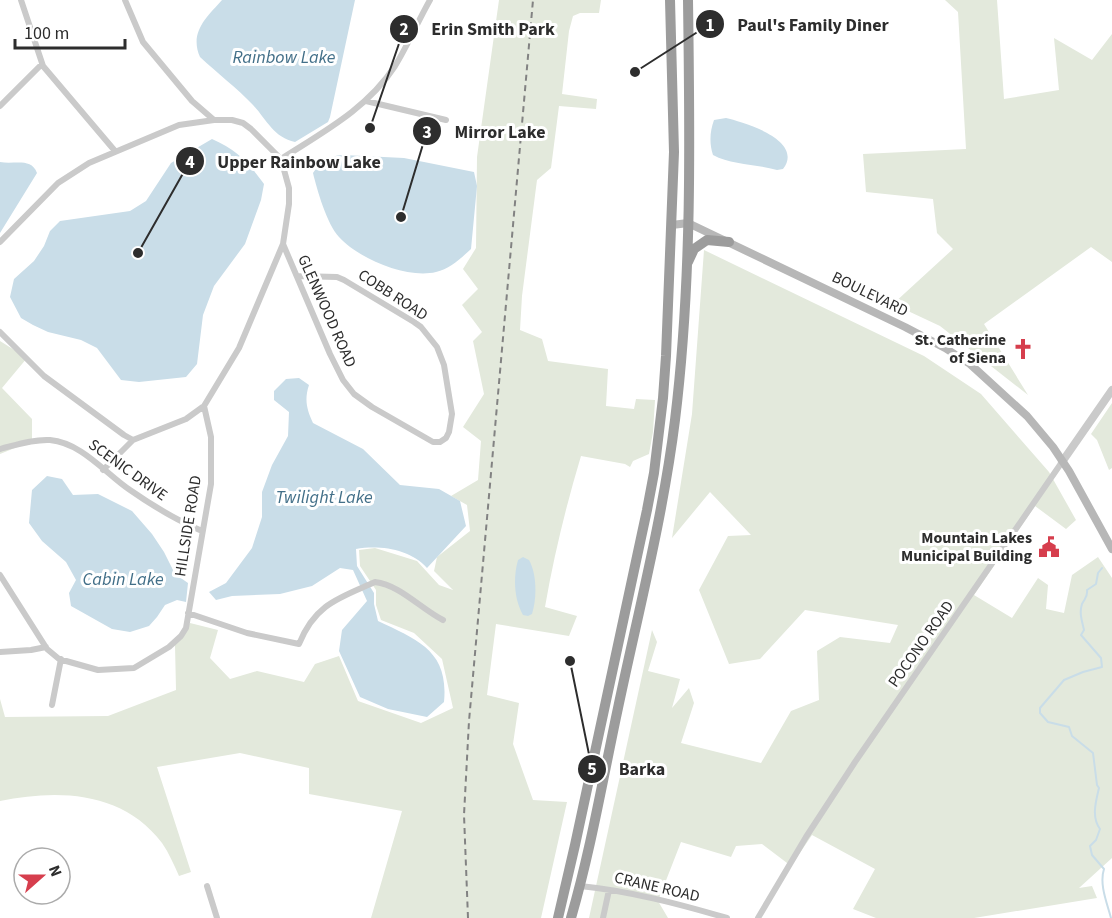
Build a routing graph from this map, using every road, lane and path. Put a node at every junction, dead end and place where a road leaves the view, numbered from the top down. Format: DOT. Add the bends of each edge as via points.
graph roads {
  1 [pos="21,0"];
  2 [pos="125,0"];
  3 [pos="430,0"];
  4 [pos="670,0"];
  5 [pos="688,0"];
  6 [pos="42,64"];
  7 [pos="366,101"];
  8 [pos="0,106"];
  9 [pos="214,120"];
  10 [pos="446,120"];
  11 [pos="115,151"];
  12 [pos="281,159"];
  13 [pos="688,223"];
  14 [pos="672,225"];
  15 [pos="0,242"];
  16 [pos="729,242"];
  17 [pos="283,244"];
  18 [pos="686,265"];
  19 [pos="297,276"];
  20 [pos="0,332"];
  21 [pos="1112,390"];
  22 [pos="204,406"];
  23 [pos="133,440"];
  24 [pos="439,442"];
  25 [pos="0,449"];
  26 [pos="1062,462"];
  27 [pos="103,470"];
  28 [pos="202,531"];
  29 [pos="1112,549"];
  30 [pos="0,575"];
  31 [pos="188,613"];
  32 [pos="443,620"];
  33 [pos="46,647"];
  34 [pos="0,652"];
  35 [pos="61,659"];
  36 [pos="52,705"];
  37 [pos="207,886"];
  38 [pos="580,886"];
  39 [pos="609,890"];
  40 [pos="217,918"];
  41 [pos="558,918"];
  42 [pos="571,918"];
  43 [pos="603,918"];
  44 [pos="727,918"];
  45 [pos="758,918"];
  1 -- 6 [label="street"];
  2 -- 9 [label="street" via="152,55 192,102"];
  3 -- 7 [label="street" via="395,66"];
  4 -- 14 [label="highway"];
  5 -- 13 [label="highway"];
  6 -- 8 [label="street"];
  6 -- 11 [label="street"];
  7 -- 10 [label="street"];
  7 -- 12 [label="street"];
  9 -- 11 [label="street" via="179,125"];
  9 -- 12 [label="street" via="243,123"];
  11 -- 15 [label="street" via="58,183"];
  12 -- 17 [label="street" via="289,188"];
  13 -- 14 [label="main road"];
  13 -- 16 [label="main road, BOULEVARD"];
  13 -- 18 [label="highway"];
  14 -- 41 [label="highway" via="665,371 654,473"];
  16 -- 18 [label="highway" via="707,240 694,249"];
  16 -- 26 [label="main road, BOULEVARD" via="953,353 1020,408"];
  17 -- 19 [label="street, GLENWOOD ROAD"];
  17 -- 22 [label="street" via="243,340"];
  18 -- 38 [label="highway" via="675,421 661,505"];
  19 -- 24 [label="street, GLENWOOD ROAD" via="330,354 354,394 406,428"];
  19 -- 24 [label="street, COBB ROAD" via="344,280 414,321 430,337 444,365 452,414 449,432"];
  20 -- 23 [label="street" via="44,376"];
  21 -- 26 [label="street, POCONO ROAD"];
  22 -- 23 [label="street" via="186,419"];
  22 -- 28 [label="street, HILLSIDE ROAD" via="211,437 210,484"];
  23 -- 27 [label="street"];
  25 -- 27 [label="street, SCENIC DRIVE" via="50,440 76,449"];
  26 -- 29 [label="main road, BOULEVARD"];
  26 -- 45 [label="street, POCONO ROAD" via="855,762"];
  27 -- 28 [label="street, SCENIC DRIVE" via="164,513"];
  28 -- 31 [label="street, HILLSIDE ROAD"];
  30 -- 33 [label="street"];
  31 -- 32 [label="street" via="247,633 299,644 317,613 375,582 393,588"];
  31 -- 35 [label="street" via="181,636 134,668 98,670"];
  33 -- 34 [label="street"];
  33 -- 35 [label="street"];
  35 -- 36 [label="street"];
  37 -- 40 [label="street"];
  38 -- 39 [label="street, CRANE ROAD"];
  38 -- 42 [label="highway"];
  39 -- 43 [label="street"];
  39 -- 44 [label="street, CRANE ROAD"];
}
